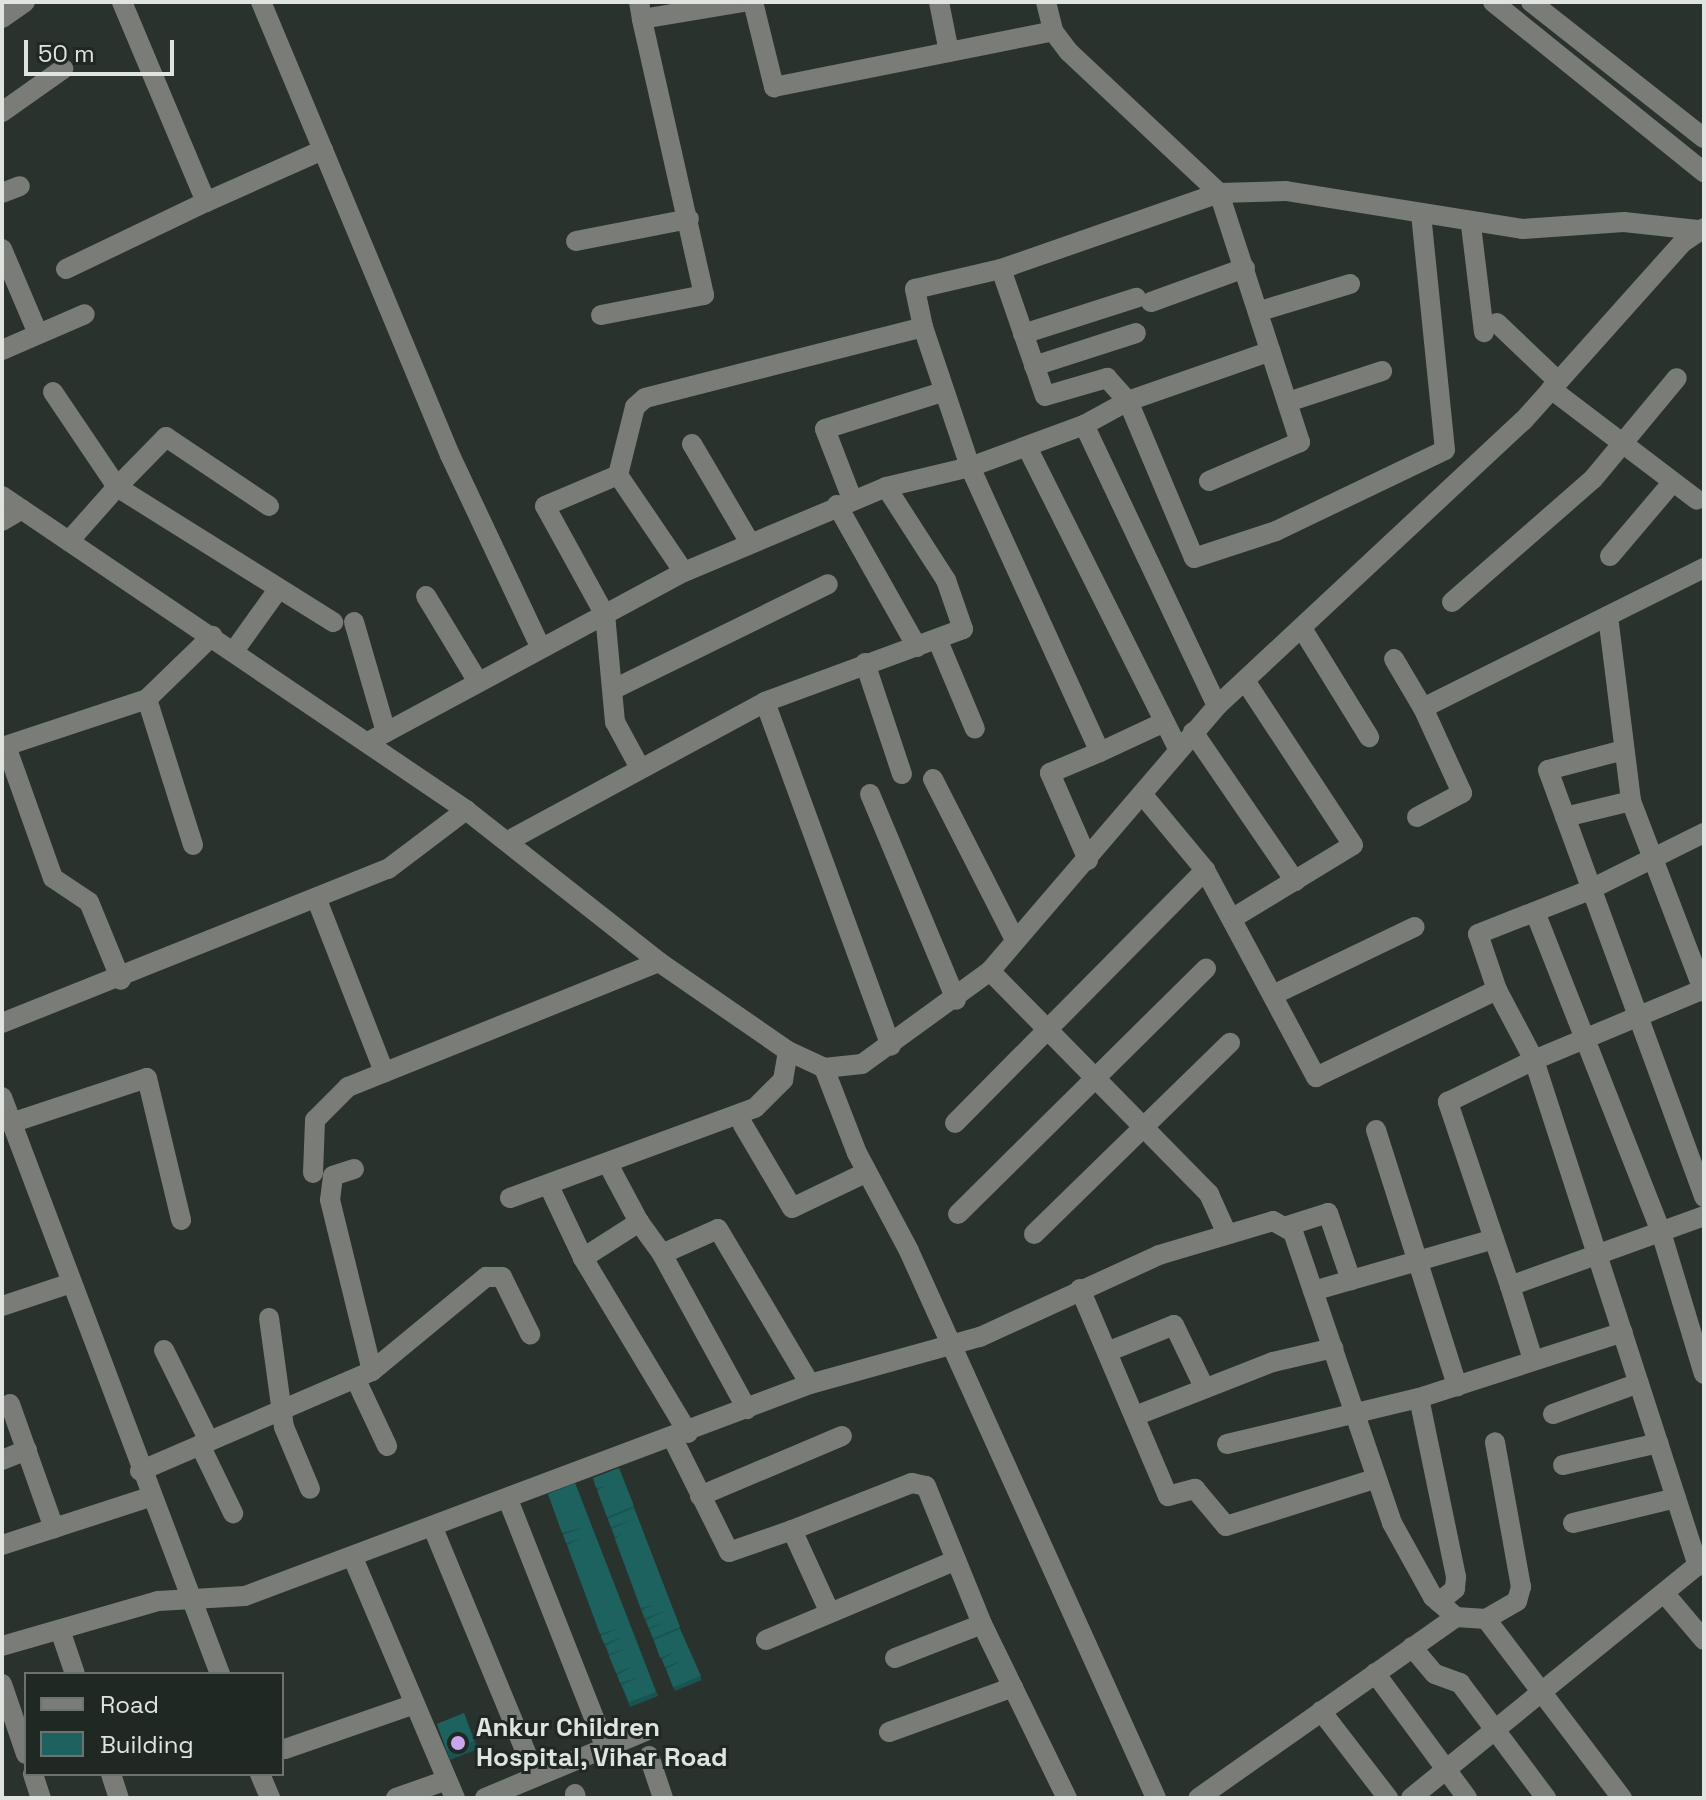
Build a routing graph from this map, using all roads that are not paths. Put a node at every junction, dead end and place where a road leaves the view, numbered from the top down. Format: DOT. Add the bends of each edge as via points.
graph roads {
  1 [pos="25,2"];
  2 [pos="122,2"];
  3 [pos="261,2"];
  4 [pos="744,2"];
  5 [pos="753,2"];
  6 [pos="939,2"];
  7 [pos="1046,2"];
  8 [pos="1493,2"];
  9 [pos="1531,2"];
  10 [pos="677,7"];
  11 [pos="640,11"];
  12 [pos="2,18"];
  13 [pos="1053,31"];
  14 [pos="949,52"];
  15 [pos="63,69"];
  16 [pos="2,112"];
  17 [pos="1704,138"];
  18 [pos="323,150"];
  19 [pos="1704,172"];
  20 [pos="1219,193"];
  21 [pos="206,202"];
  22 [pos="1421,215"];
  23 [pos="689,219"];
  24 [pos="1471,225"];
  25 [pos="1701,229"];
  26 [pos="576,241"];
  27 [pos="2,249"];
  28 [pos="1245,268"];
  29 [pos="66,269"];
  30 [pos="1001,269"];
  31 [pos="1350,284"];
  32 [pos="1260,311"];
  33 [pos="85,314"];
  34 [pos="601,315"];
  35 [pos="923,327"];
  36 [pos="1136,333"];
  37 [pos="38,334"];
  38 [pos="1023,334"];
  39 [pos="2,350"];
  40 [pos="1271,351"];
  41 [pos="1034,366"];
  42 [pos="1382,371"];
  43 [pos="1677,378"];
  44 [pos="1554,385"];
  45 [pos="53,392"];
  46 [pos="942,392"];
  47 [pos="1128,401"];
  48 [pos="1291,401"];
  49 [pos="1084,425"];
  50 [pos="692,444"];
  51 [pos="1620,444"];
  52 [pos="1028,449"];
  53 [pos="1445,450"];
  54 [pos="970,467"];
  55 [pos="1467,472"];
  56 [pos="618,475"];
  57 [pos="1209,481"];
  58 [pos="1672,483"];
  59 [pos="117,487"];
  60 [pos="886,487"];
  61 [pos="2,496"];
  62 [pos="1697,500"];
  63 [pos="844,502"];
  64 [pos="269,506"];
  65 [pos="22,509"];
  66 [pos="2,521"];
  67 [pos="69,541"];
  68 [pos="750,543"];
  69 [pos="1610,556"];
  70 [pos="1704,568"];
  71 [pos="684,572"];
  72 [pos="828,584"];
  73 [pos="277,591"];
  74 [pos="426,596"];
  75 [pos="1452,602"];
  76 [pos="605,615"];
  77 [pos="1608,616"];
  78 [pos="1303,630"];
  79 [pos="212,636"];
  80 [pos="938,641"];
  81 [pos="917,647"];
  82 [pos="541,648"];
  83 [pos="234,651"];
  84 [pos="1394,659"];
  85 [pos="865,663"];
  86 [pos="478,682"];
  87 [pos="1246,682"];
  88 [pos="614,689"];
  89 [pos="147,699"];
  90 [pos="765,702"];
  91 [pos="1217,706"];
  92 [pos="1423,708"];
  93 [pos="1160,724"];
  94 [pos="975,729"];
  95 [pos="1193,732"];
  96 [pos="377,737"];
  97 [pos="1369,737"];
  98 [pos="4,746"];
  99 [pos="1178,748"];
  100 [pos="1620,751"];
  101 [pos="1100,752"];
  102 [pos="640,768"];
  103 [pos="902,774"];
  104 [pos="933,779"];
  105 [pos="870,794"];
  106 [pos="1142,794"];
  107 [pos="1631,801"];
  108 [pos="466,810"];
  109 [pos="1417,817"];
  110 [pos="1565,817"];
  111 [pos="1702,839"];
  112 [pos="508,841"];
  113 [pos="193,845"];
  114 [pos="1651,856"];
  115 [pos="1088,860"];
  116 [pos="1205,870"];
  117 [pos="1295,881"];
  118 [pos="1587,891"];
  119 [pos="317,900"];
  120 [pos="1535,912"];
  121 [pos="1233,918"];
  122 [pos="1414,927"];
  123 [pos="1015,940"];
  124 [pos="659,962"];
  125 [pos="1206,969"];
  126 [pos="990,971"];
  127 [pos="121,980"];
  128 [pos="1497,990"];
  129 [pos="1704,990"];
  130 [pos="1273,995"];
  131 [pos="956,1000"];
  132 [pos="1639,1015"];
  133 [pos="2,1023"];
  134 [pos="1048,1026"];
  135 [pos="1590,1041"];
  136 [pos="1230,1043"];
  137 [pos="891,1046"];
  138 [pos="788,1051"];
  139 [pos="1534,1060"];
  140 [pos="824,1068"];
  141 [pos="384,1072"];
  142 [pos="1097,1078"];
  143 [pos="2,1097"];
  144 [pos="11,1123"];
  145 [pos="955,1123"];
  146 [pos="743,1125"];
  147 [pos="1144,1126"];
  148 [pos="1376,1130"];
  149 [pos="608,1164"];
  150 [pos="354,1169"];
  151 [pos="867,1172"];
  152 [pos="313,1173"];
  153 [pos="549,1186"];
  154 [pos="1704,1197"];
  155 [pos="510,1198"];
  156 [pos="958,1214"];
  157 [pos="1704,1216"];
  158 [pos="181,1220"];
  159 [pos="639,1222"];
  160 [pos="1287,1226"];
  161 [pos="1661,1232"];
  162 [pos="1034,1234"];
  163 [pos="1227,1234"];
  164 [pos="1494,1239"];
  165 [pos="662,1254"];
  166 [pos="1596,1254"];
  167 [pos="583,1258"];
  168 [pos="1415,1261"];
  169 [pos="1351,1280"];
  170 [pos="71,1283"];
  171 [pos="1510,1286"];
  172 [pos="1080,1289"];
  173 [pos="1313,1291"];
  174 [pos="2,1306"];
  175 [pos="269,1318"];
  176 [pos="1623,1332"];
  177 [pos="530,1334"];
  178 [pos="947,1344"];
  179 [pos="1333,1348"];
  180 [pos="164,1350"];
  181 [pos="1107,1352"];
  182 [pos="1533,1360"];
  183 [pos="1704,1374"];
  184 [pos="364,1375"];
  185 [pos="1639,1383"];
  186 [pos="810,1384"];
  187 [pos="1457,1386"];
  188 [pos="1204,1387"];
  189 [pos="1419,1398"];
  190 [pos="10,1404"];
  191 [pos="281,1407"];
  192 [pos="747,1409"];
  193 [pos="1553,1414"];
  194 [pos="1351,1415"];
  195 [pos="1135,1416"];
  196 [pos="680,1436"];
  197 [pos="842,1436"];
  198 [pos="1495,1442"];
  199 [pos="204,1443"];
  200 [pos="1658,1443"];
  201 [pos="1227,1444"];
  202 [pos="387,1446"];
  203 [pos="27,1450"];
  204 [pos="2,1460"];
  205 [pos="1563,1465"];
  206 [pos="140,1471"];
  207 [pos="1377,1478"];
  208 [pos="310,1489"];
  209 [pos="700,1496"];
  210 [pos="150,1497"];
  211 [pos="1676,1498"];
  212 [pos="509,1502"];
  213 [pos="233,1513"];
  214 [pos="1573,1523"];
  215 [pos="54,1528"];
  216 [pos="433,1528"];
  217 [pos="792,1530"];
  218 [pos="2,1545"];
  219 [pos="353,1558"];
  220 [pos="956,1560"];
  221 [pos="1701,1563"];
  222 [pos="1665,1594"];
  223 [pos="1439,1602"];
  224 [pos="193,1604"];
  225 [pos="830,1613"];
  226 [pos="1456,1617"];
  227 [pos="1486,1619"];
  228 [pos="982,1624"];
  229 [pos="60,1630"];
  230 [pos="766,1640"];
  231 [pos="1704,1640"];
  232 [pos="2,1646"];
  233 [pos="1412,1647"];
  234 [pos="895,1658"];
  235 [pos="74,1672"];
  236 [pos="219,1672"];
  237 [pos="1375,1673"];
  238 [pos="2,1684"];
  239 [pos="1013,1687"];
  240 [pos="1544,1697"];
  241 [pos="412,1705"];
  242 [pos="1321,1711"];
  243 [pos="9,1724"];
  244 [pos="646,1731"];
  245 [pos="889,1732"];
  246 [pos="1498,1734"];
  247 [pos="605,1746"];
  248 [pos="285,1749"];
  249 [pos="24,1750"];
  250 [pos="649,1756"];
  251 [pos="1446,1771"];
  252 [pos="34,1776"];
  253 [pos="112,1776"];
  254 [pos="261,1776"];
  255 [pos="536,1777"];
  256 [pos="449,1790"];
  257 [pos="41,1798"];
  258 [pos="119,1798"];
  259 [pos="270,1798"];
  260 [pos="396,1798"];
  261 [pos="485,1798"];
  262 [pos="663,1798"];
  263 [pos="1067,1798"];
  264 [pos="1156,1798"];
  265 [pos="1198,1798"];
  266 [pos="1388,1798"];
  267 [pos="1411,1798"];
  268 [pos="1467,1798"];
  269 [pos="1546,1798"];
  270 [pos="1622,1798"];
  1 -- 12 [label="street"];
  2 -- 21 [label="street"];
  3 -- 18 [label="street"];
  4 -- 10 [label="street"];
  5 -- 14 [label="street" via="774,87"];
  6 -- 14 [label="street"];
  7 -- 13 [label="street"];
  8 -- 19 [label="street"];
  9 -- 17 [label="street"];
  10 -- 11 [label="street"];
  11 -- 23 [label="street"];
  13 -- 14 [label="street"];
  13 -- 20 [label="street"];
  15 -- 16 [label="street"];
  18 -- 21 [label="street"];
  18 -- 82 [label="street" via="450,455"];
  20 -- 22 [label="street" via="1286,191"];
  20 -- 28 [label="street"];
  20 -- 30 [label="street"];
  21 -- 29 [label="street"];
  22 -- 24 [label="street"];
  22 -- 53 [label="street"];
  23 -- 26 [label="street"];
  23 -- 34 [label="street" via="704,295"];
  24 -- 25 [label="street" via="1624,222"];
  24 -- 44 [label="street" via="1490,327"];
  25 -- 44 [label="street"];
  27 -- 37 [label="street"];
  28 -- 32 [label="street"];
  28 -- 38 [label="street"];
  30 -- 35 [label="street" via="915,289"];
  30 -- 38 [label="street"];
  31 -- 32 [label="street"];
  32 -- 40 [label="street"];
  33 -- 37 [label="street"];
  35 -- 46 [label="street"];
  35 -- 56 [label="street" via="645,398 635,407"];
  36 -- 41 [label="street"];
  37 -- 39 [label="street"];
  38 -- 41 [label="street"];
  40 -- 47 [label="street"];
  40 -- 48 [label="street"];
  41 -- 47 [label="street" via="1045,396 1107,378"];
  42 -- 48 [label="street"];
  43 -- 51 [label="street"];
  44 -- 51 [label="street"];
  44 -- 55 [label="street"];
  45 -- 59 [label="street"];
  46 -- 54 [label="street"];
  46 -- 63 [label="street" via="825,429"];
  47 -- 49 [label="street"];
  47 -- 53 [label="street" via="1194,558 1276,531"];
  48 -- 57 [label="street" via="1300,442"];
  49 -- 52 [label="street"];
  49 -- 91 [label="street"];
  50 -- 68 [label="street"];
  51 -- 58 [label="street"];
  51 -- 75 [label="street" via="1551,519"];
  52 -- 54 [label="street"];
  52 -- 93 [label="street"];
  53 -- 55 [label="street"];
  54 -- 60 [label="street"];
  54 -- 101 [label="street"];
  55 -- 78 [label="street"];
  56 -- 71 [label="street"];
  56 -- 76 [label="street" via="550,502 544,513"];
  58 -- 62 [label="street"];
  58 -- 69 [label="street"];
  59 -- 64 [label="street" via="166,437"];
  59 -- 67 [label="street"];
  59 -- 73 [label="street"];
  60 -- 63 [label="street"];
  60 -- 80 [label="street" via="963,620 957,635"];
  61 -- 65 [label="street"];
  63 -- 68 [label="street"];
  63 -- 81 [label="street"];
  65 -- 66 [label="street"];
  65 -- 67 [label="street"];
  67 -- 79 [label="street"];
  68 -- 71 [label="street"];
  70 -- 77 [label="street"];
  71 -- 76 [label="street"];
  72 -- 88 [label="street"];
  73 -- 83 [label="street"];
  73 -- 96 [label="street" via="343,622"];
  74 -- 86 [label="street"];
  76 -- 82 [label="street"];
  76 -- 88 [label="street"];
  77 -- 92 [label="street"];
  77 -- 100 [label="street"];
  78 -- 87 [label="street"];
  78 -- 97 [label="street"];
  79 -- 83 [label="street"];
  79 -- 89 [label="street"];
  80 -- 81 [label="street"];
  80 -- 94 [label="street"];
  81 -- 85 [label="street"];
  82 -- 86 [label="street"];
  83 -- 96 [label="street"];
  84 -- 92 [label="street"];
  85 -- 90 [label="street"];
  85 -- 103 [label="street"];
  86 -- 96 [label="street"];
  87 -- 91 [label="street"];
  87 -- 117 [label="street" via="1353,845"];
  88 -- 102 [label="street" via="615,722"];
  89 -- 98 [label="street"];
  89 -- 113 [label="street"];
  90 -- 102 [label="street"];
  90 -- 137 [label="street"];
  91 -- 95 [label="street"];
  92 -- 109 [label="street" via="1462,793"];
  93 -- 99 [label="street"];
  93 -- 101 [label="street"];
  95 -- 99 [label="street"];
  95 -- 117 [label="street"];
  96 -- 108 [label="street"];
  98 -- 127 [label="street" via="53,878 89,902"];
  99 -- 106 [label="street"];
  100 -- 107 [label="street"];
  100 -- 110 [label="street" via="1548,770"];
  101 -- 115 [label="street" via="1050,773"];
  102 -- 112 [label="street"];
  104 -- 123 [label="street"];
  105 -- 131 [label="street"];
  106 -- 115 [label="street"];
  106 -- 116 [label="street"];
  107 -- 110 [label="street"];
  107 -- 114 [label="street"];
  108 -- 112 [label="street"];
  108 -- 119 [label="street" via="388,869"];
  110 -- 118 [label="street"];
  111 -- 114 [label="street"];
  112 -- 124 [label="street"];
  114 -- 118 [label="street"];
  114 -- 129 [label="street"];
  115 -- 123 [label="street"];
  116 -- 121 [label="street"];
  116 -- 134 [label="street"];
  117 -- 121 [label="street"];
  118 -- 120 [label="street"];
  118 -- 132 [label="street"];
  119 -- 127 [label="street"];
  119 -- 141 [label="street"];
  120 -- 128 [label="street" via="1477,935"];
  120 -- 135 [label="street"];
  121 -- 130 [label="street"];
  122 -- 130 [label="street"];
  123 -- 126 [label="street"];
  124 -- 138 [label="street"];
  124 -- 141 [label="street"];
  125 -- 142 [label="street"];
  126 -- 131 [label="street"];
  126 -- 134 [label="street"];
  127 -- 133 [label="street"];
  128 -- 130 [label="street" via="1316,1077"];
  128 -- 139 [label="street"];
  129 -- 132 [label="street"];
  131 -- 137 [label="street"];
  132 -- 135 [label="street"];
  132 -- 154 [label="street"];
  134 -- 142 [label="street"];
  134 -- 145 [label="street"];
  135 -- 139 [label="street"];
  135 -- 161 [label="street"];
  136 -- 147 [label="street"];
  137 -- 140 [label="street" via="862,1064"];
  138 -- 140 [label="street"];
  138 -- 149 [label="street" via="783,1080 755,1108"];
  139 -- 164 [label="street" via="1448,1102"];
  139 -- 166 [label="street"];
  140 -- 151 [label="street"];
  141 -- 152 [label="street" via="324,1104 311,1144"];
  142 -- 147 [label="street"];
  142 -- 156 [label="street"];
  143 -- 144 [label="street"];
  144 -- 158 [label="street" via="147,1078"];
  144 -- 170 [label="street"];
  146 -- 151 [label="street" via="792,1208"];
  147 -- 162 [label="street"];
  147 -- 163 [label="street" via="1209,1194"];
  148 -- 168 [label="street"];
  149 -- 153 [label="street"];
  149 -- 159 [label="street"];
  150 -- 184 [label="street" via="333,1176 330,1200"];
  151 -- 178 [label="street"];
  153 -- 155 [label="street"];
  153 -- 167 [label="street"];
  157 -- 161 [label="street"];
  159 -- 165 [label="street"];
  159 -- 167 [label="street"];
  160 -- 163 [label="street" via="1273,1221"];
  160 -- 169 [label="street" via="1328,1213"];
  160 -- 173 [label="street"];
  161 -- 166 [label="street"];
  161 -- 183 [label="street"];
  163 -- 172 [label="street"];
  164 -- 168 [label="street"];
  164 -- 171 [label="street"];
  165 -- 186 [label="street" via="718,1229"];
  165 -- 192 [label="street"];
  166 -- 171 [label="street"];
  166 -- 176 [label="street"];
  167 -- 196 [label="street"];
  168 -- 169 [label="street"];
  168 -- 187 [label="street"];
  169 -- 173 [label="street"];
  170 -- 174 [label="street"];
  170 -- 206 [label="street"];
  171 -- 182 [label="street"];
  172 -- 178 [label="street" via="980,1337"];
  172 -- 181 [label="street"];
  173 -- 179 [label="street"];
  175 -- 191 [label="street"];
  176 -- 182 [label="street"];
  176 -- 185 [label="street"];
  177 -- 184 [label="street" via="502,1277 486,1277"];
  178 -- 186 [label="street"];
  178 -- 264 [label="street"];
  179 -- 188 [label="street"];
  179 -- 194 [label="street"];
  180 -- 199 [label="street"];
  181 -- 188 [label="street" via="1174,1325"];
  181 -- 195 [label="street"];
  182 -- 187 [label="street"];
  184 -- 191 [label="street"];
  184 -- 202 [label="street"];
  185 -- 193 [label="street"];
  185 -- 200 [label="street"];
  186 -- 192 [label="street"];
  187 -- 189 [label="street"];
  188 -- 195 [label="street"];
  189 -- 194 [label="street"];
  189 -- 223 [label="street" via="1456,1577 1455,1589"];
  190 -- 203 [label="street"];
  191 -- 199 [label="street"];
  191 -- 208 [label="street"];
  192 -- 196 [label="street"];
  194 -- 201 [label="street"];
  194 -- 207 [label="street"];
  195 -- 207 [label="street" via="1168,1496 1195,1489 1221,1525"];
  196 -- 209 [label="street"];
  196 -- 212 [label="street"];
  197 -- 209 [label="street"];
  198 -- 227 [label="street" via="1521,1587 1517,1601"];
  199 -- 206 [label="street"];
  199 -- 213 [label="street"];
  200 -- 205 [label="street"];
  200 -- 211 [label="street"];
  203 -- 204 [label="street"];
  203 -- 215 [label="street"];
  206 -- 210 [label="street"];
  207 -- 223 [label="street" via="1392,1523"];
  209 -- 217 [label="street" via="729,1552"];
  210 -- 215 [label="street"];
  210 -- 224 [label="street"];
  211 -- 214 [label="street"];
  211 -- 221 [label="street"];
  212 -- 216 [label="street"];
  212 -- 247 [label="street"];
  215 -- 218 [label="street"];
  216 -- 219 [label="street"];
  216 -- 255 [label="street"];
  217 -- 220 [label="street" via="920,1482"];
  217 -- 225 [label="street"];
  219 -- 224 [label="street" via="245,1596"];
  219 -- 241 [label="street"];
  220 -- 225 [label="street"];
  220 -- 228 [label="street"];
  221 -- 222 [label="street"];
  222 -- 231 [label="street"];
  222 -- 240 [label="street"];
  223 -- 226 [label="street"];
  224 -- 229 [label="street" via="158,1601"];
  224 -- 236 [label="street"];
  225 -- 230 [label="street"];
  226 -- 227 [label="street"];
  226 -- 233 [label="street"];
  227 -- 240 [label="street"];
  228 -- 234 [label="street"];
  228 -- 239 [label="street"];
  229 -- 232 [label="street"];
  229 -- 235 [label="street"];
  233 -- 237 [label="street"];
  233 -- 246 [label="street" via="1435,1674 1460,1683"];
  237 -- 242 [label="street"];
  237 -- 251 [label="street"];
  238 -- 243 [label="street"];
  239 -- 245 [label="street"];
  239 -- 263 [label="street"];
  240 -- 246 [label="street"];
  240 -- 270 [label="street"];
  241 -- 248 [label="street"];
  241 -- 256 [label="street"];
  242 -- 265 [label="street"];
  242 -- 266 [label="street"];
  243 -- 249 [label="street"];
  244 -- 247 [label="street"];
  246 -- 251 [label="street"];
  246 -- 269 [label="street"];
  247 -- 255 [label="street"];
  250 -- 262 [label="street"];
  251 -- 267 [label="street"];
  251 -- 268 [label="street"];
  252 -- 257 [label="street"];
  253 -- 258 [label="street"];
  254 -- 259 [label="street"];
  255 -- 261 [label="street"];
  256 -- 260 [label="street"];
}
